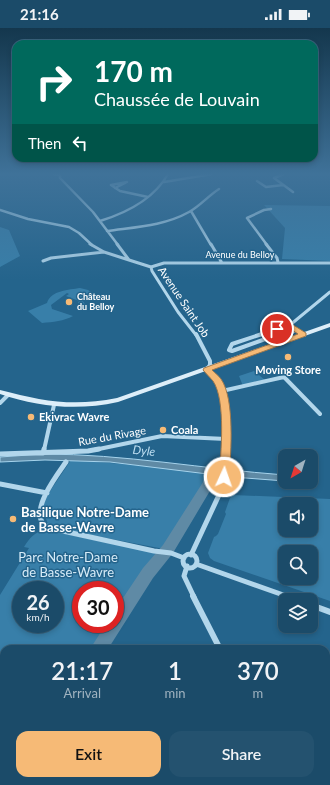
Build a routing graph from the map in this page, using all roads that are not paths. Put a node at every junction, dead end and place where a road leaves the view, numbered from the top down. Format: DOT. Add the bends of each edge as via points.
graph roads {
  1 [pos="89,209"];
  2 [pos="126,209"];
  3 [pos="269,209"];
  4 [pos="0,210"];
  5 [pos="191,211"];
  6 [pos="182,215"];
  7 [pos="195,217"];
  8 [pos="100,221"];
  9 [pos="108,231"];
  10 [pos="104,252"];
  11 [pos="129,260"];
  12 [pos="43,261"];
  13 [pos="278,262"];
  14 [pos="222,263"];
  15 [pos="330,263"];
  16 [pos="151,267"];
  17 [pos="330,292"];
  18 [pos="330,325"];
  19 [pos="291,326"];
  20 [pos="304,335"];
  21 [pos="207,370"];
  22 [pos="222,391"];
  23 [pos="0,392"];
  24 [pos="8,395"];
  25 [pos="0,403"];
  26 [pos="54,404"];
  27 [pos="320,414"];
  28 [pos="226,439"];
  29 [pos="43,453"];
  30 [pos="0,454"];
  31 [pos="66,462"];
  32 [pos="0,484"];
  33 [pos="47,493"];
  34 [pos="191,555"];
  35 [pos="184,558"];
  36 [pos="196,564"];
  37 [pos="187,566"];
  38 [pos="278,594"];
  39 [pos="318,608"];
  40 [pos="330,612"];
  41 [pos="218,645"];
  1 -- 8 [label="street"];
  2 -- 8 [label="street"];
  3 -- 13 [label="street" via="247,218"];
  4 -- 10 [label="street" via="28,219 69,227"];
  5 -- 6 [label="street"];
  5 -- 7 [label="street"];
  6 -- 7 [label="street"];
  6 -- 9 [label="street" via="157,224"];
  7 -- 14 [label="street"];
  8 -- 9 [label="street"];
  9 -- 11 [label="street"];
  10 -- 11 [label="street"];
  10 -- 12 [label="street"];
  11 -- 16 [label="street"];
  13 -- 14 [label="street, Avenue du Belloy"];
  13 -- 15 [label="street, Avenue du Belloy"];
  14 -- 16 [label="street, Avenue du Belloy" via="164,263"];
  16 -- 21 [label="street, Avenue Saint Job" via="178,312 199,338 210,361"];
  17 -- 19 [label="street"];
  18 -- 20 [label="main road"];
  19 -- 19 [label="street" via="294,331 292,333 281,333 232,352 229,348 232,344"];
  19 -- 20 [label="street"];
  20 -- 21 [label="main road"];
  21 -- 22 [label="street" via="218,381"];
  21 -- 26 [label="main road" via="110,402 85,406"];
  22 -- 27 [label="street" via="284,376"];
  22 -- 28 [label="street"];
  23 -- 24 [label="main road"];
  24 -- 25 [label="street"];
  24 -- 26 [label="main road"];
  26 -- 29 [label="street"];
  28 -- 29 [label="street, Rue du Rivage" via="162,436 88,451"];
  28 -- 34 [label="street" via="224,480"];
  29 -- 30 [label="street, Rue du Rivage"];
  31 -- 33 [label="street"];
  32 -- 33 [label="street"];
  33 -- 35 [label="street" via="40,506 40,521 44,526"];
  34 -- 35 [label="street"];
  34 -- 36 [label="street" via="196,559"];
  35 -- 37 [label="street" via="183,563"];
  36 -- 37 [label="street" via="192,567"];
  36 -- 38 [label="street"];
  37 -- 41 [label="street" via="184,576"];
  39 -- 40 [label="street"];
}
